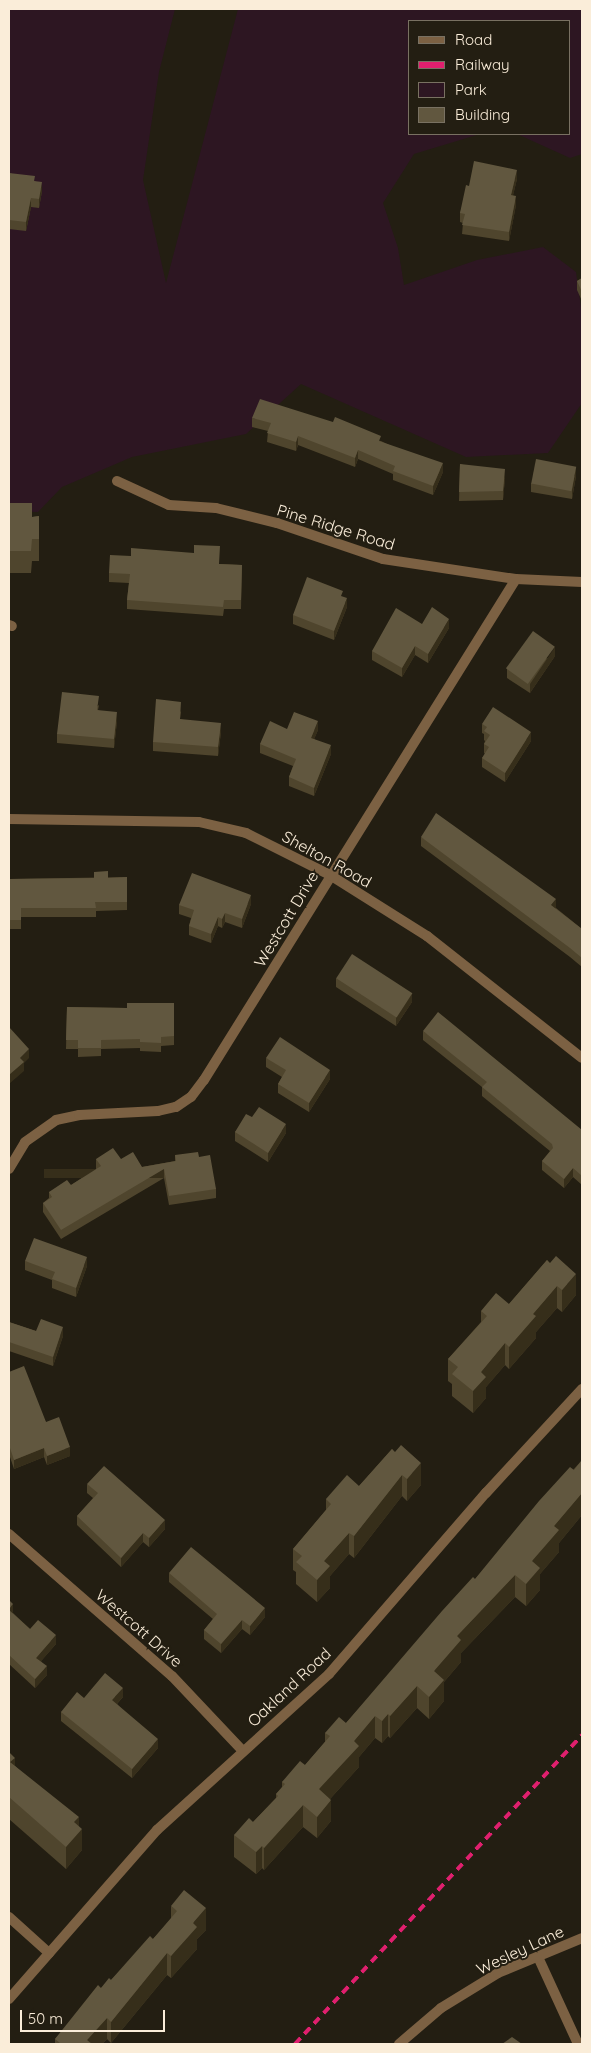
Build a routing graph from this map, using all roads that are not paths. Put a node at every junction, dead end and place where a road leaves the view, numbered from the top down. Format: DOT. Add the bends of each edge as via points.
graph roads {
  1 [pos="117,481"];
  2 [pos="516,579"];
  3 [pos="582,582"];
  4 [pos="9,819"];
  5 [pos="330,875"];
  6 [pos="582,1058"];
  7 [pos="9,1169"];
  8 [pos="582,1389"];
  9 [pos="9,1534"];
  10 [pos="243,1751"];
  11 [pos="9,1917"];
  12 [pos="582,1938"];
  13 [pos="49,1953"];
  14 [pos="538,1957"];
  15 [pos="9,1998"];
  16 [pos="399,2044"];
  17 [pos="578,2044"];
  1 -- 2 [label="street, Pine Ridge Road" via="170,505 216,508 277,523 383,559"];
  2 -- 3 [label="street, Pine Ridge Road"];
  2 -- 5 [label="street, Westcott Drive"];
  4 -- 5 [label="street, Shelton Road" via="199,822 246,833"];
  5 -- 6 [label="street, Shelton Road" via="428,936"];
  5 -- 7 [label="street, Westcott Drive" via="191,1097 176,1107 158,1112 79,1115 56,1120 25,1142"];
  8 -- 10 [label="street, Oakland Road" via="329,1674"];
  9 -- 10 [label="street, Westcott Drive" via="172,1676"];
  10 -- 13 [label="street, Oakland Road" via="157,1830"];
  11 -- 13 [label="street"];
  12 -- 14 [label="street, Wesley Lane"];
  13 -- 15 [label="street, Oakland Road"];
  14 -- 16 [label="street, Wesley Lane" via="498,1973 441,2008"];
  14 -- 17 [label="street"];
}
